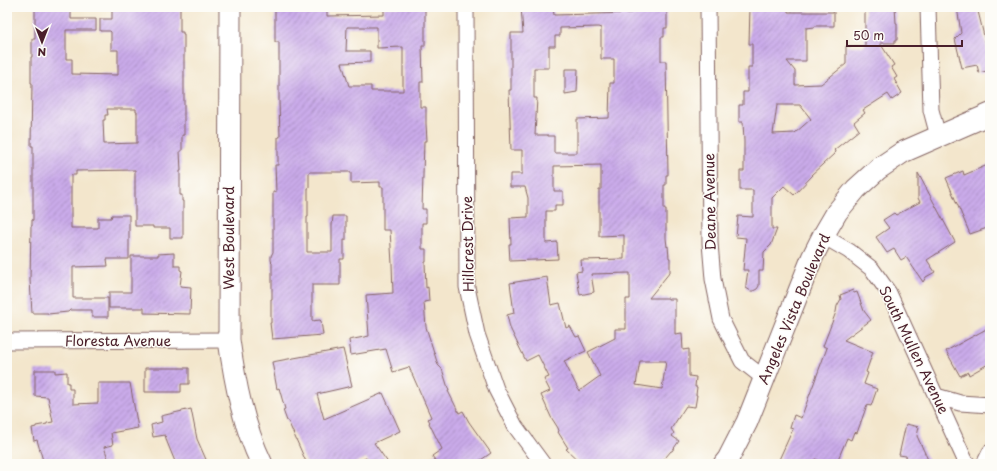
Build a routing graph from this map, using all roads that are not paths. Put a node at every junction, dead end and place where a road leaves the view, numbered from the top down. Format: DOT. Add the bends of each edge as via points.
graph roads {
  1 [pos="230,7"];
  2 [pos="466,7"];
  3 [pos="708,7"];
  4 [pos="928,7"];
  5 [pos="990,114"];
  6 [pos="938,136"];
  7 [pos="823,236"];
  8 [pos="229,340"];
  9 [pos="7,341"];
  10 [pos="765,379"];
  11 [pos="936,396"];
  12 [pos="990,405"];
  13 [pos="990,452"];
  14 [pos="262,464"];
  15 [pos="543,464"];
  16 [pos="724,464"];
  17 [pos="968,464"];
  18 [pos="984,464"];
  1 -- 8 [label="street, West Boulevard"];
  2 -- 15 [label="street, Hillcrest Drive" via="467,287 477,334 496,389 515,426"];
  3 -- 10 [label="street, Deane Avenue" via="710,243 713,279 721,319 742,361"];
  4 -- 6 [label="street" via="931,110"];
  5 -- 6 [label="street, Angeles Vista Boulevard"];
  6 -- 7 [label="street, Angeles Vista Boulevard" via="903,152 878,169 856,189 837,212"];
  7 -- 10 [label="street, Angeles Vista Boulevard"];
  7 -- 11 [label="street, South Mullen Avenue" via="849,251 872,269 889,293"];
  8 -- 9 [label="street, Floresta Avenue"];
  8 -- 14 [label="street, West Boulevard" via="235,381 247,426"];
  10 -- 16 [label="street, Angeles Vista Boulevard" via="747,422"];
  11 -- 12 [label="street" via="960,403"];
  11 -- 17 [label="street, South Mullen Avenue"];
  13 -- 18 [label="street"];
}
